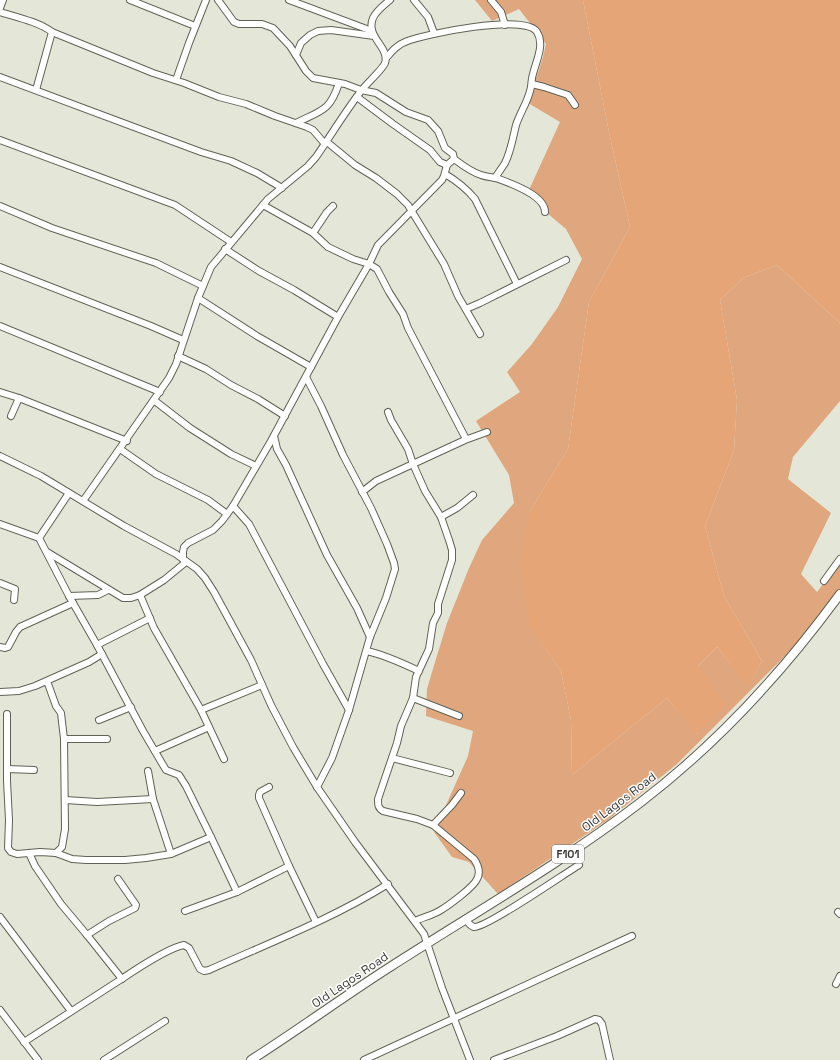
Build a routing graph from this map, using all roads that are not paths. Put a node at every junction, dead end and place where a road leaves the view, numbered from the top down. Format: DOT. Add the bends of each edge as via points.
graph roads {
  1 [pos="3,0"];
  2 [pos="130,0"];
  3 [pos="206,0"];
  4 [pos="218,0"];
  5 [pos="289,0"];
  6 [pos="390,0"];
  7 [pos="414,0"];
  8 [pos="491,0"];
  9 [pos="0,8"];
  10 [pos="0,12"];
  11 [pos="333,16"];
  12 [pos="505,25"];
  13 [pos="195,26"];
  14 [pos="331,30"];
  15 [pos="52,32"];
  16 [pos="373,33"];
  17 [pos="434,33"];
  18 [pos="296,55"];
  19 [pos="387,57"];
  20 [pos="0,77"];
  21 [pos="176,80"];
  22 [pos="340,83"];
  23 [pos="532,84"];
  24 [pos="36,90"];
  25 [pos="361,90"];
  26 [pos="357,96"];
  27 [pos="575,105"];
  28 [pos="296,123"];
  29 [pos="0,140"];
  30 [pos="326,143"];
  31 [pos="454,159"];
  32 [pos="447,165"];
  33 [pos="445,174"];
  34 [pos="495,178"];
  35 [pos="282,188"];
  36 [pos="263,205"];
  37 [pos="0,206"];
  38 [pos="333,206"];
  39 [pos="412,210"];
  40 [pos="545,212"];
  41 [pos="313,233"];
  42 [pos="231,242"];
  43 [pos="225,249"];
  44 [pos="566,260"];
  45 [pos="369,264"];
  46 [pos="0,267"];
  47 [pos="517,284"];
  48 [pos="203,286"];
  49 [pos="198,298"];
  50 [pos="466,309"];
  51 [pos="338,317"];
  52 [pos="0,326"];
  53 [pos="480,334"];
  54 [pos="183,340"];
  55 [pos="178,356"];
  56 [pos="311,367"];
  57 [pos="306,377"];
  58 [pos="0,392"];
  59 [pos="160,392"];
  60 [pos="19,398"];
  61 [pos="154,401"];
  62 [pos="388,412"];
  63 [pos="11,416"];
  64 [pos="285,416"];
  65 [pos="487,432"];
  66 [pos="274,436"];
  67 [pos="466,439"];
  68 [pos="127,440"];
  69 [pos="268,446"];
  70 [pos="120,449"];
  71 [pos="277,449"];
  72 [pos="0,456"];
  73 [pos="413,464"];
  74 [pos="256,466"];
  75 [pos="69,492"];
  76 [pos="362,492"];
  77 [pos="473,495"];
  78 [pos="84,501"];
  79 [pos="233,506"];
  80 [pos="227,514"];
  81 [pos="441,517"];
  82 [pos="0,524"];
  83 [pos="40,538"];
  84 [pos="46,552"];
  85 [pos="840,559"];
  86 [pos="185,560"];
  87 [pos="824,581"];
  88 [pos="0,583"];
  89 [pos="108,590"];
  90 [pos="840,594"];
  91 [pos="140,595"];
  92 [pos="69,596"];
  93 [pos="14,600"];
  94 [pos="73,603"];
  95 [pos="150,618"];
  96 [pos="365,624"];
  97 [pos="374,627"];
  98 [pos="370,637"];
  99 [pos="97,645"];
  100 [pos="0,647"];
  101 [pos="367,651"];
  102 [pos="102,654"];
  103 [pos="418,671"];
  104 [pos="47,681"];
  105 [pos="262,685"];
  106 [pos="0,692"];
  107 [pos="413,698"];
  108 [pos="131,707"];
  109 [pos="201,710"];
  110 [pos="349,710"];
  111 [pos="7,714"];
  112 [pos="459,716"];
  113 [pos="99,720"];
  114 [pos="209,727"];
  115 [pos="64,739"];
  116 [pos="107,739"];
  117 [pos="155,751"];
  118 [pos="392,758"];
  119 [pos="224,759"];
  120 [pos="7,769"];
  121 [pos="34,770"];
  122 [pos="148,771"];
  123 [pos="450,773"];
  124 [pos="0,780"];
  125 [pos="7,781"];
  126 [pos="269,787"];
  127 [pos="316,787"];
  128 [pos="461,793"];
  129 [pos="153,799"];
  130 [pos="65,800"];
  131 [pos="433,825"];
  132 [pos="212,837"];
  133 [pos="0,846"];
  134 [pos="8,848"];
  135 [pos="29,853"];
  136 [pos="56,853"];
  137 [pos="171,854"];
  138 [pos="579,865"];
  139 [pos="288,866"];
  140 [pos="118,880"];
  141 [pos="388,884"];
  142 [pos="236,892"];
  143 [pos="185,911"];
  144 [pos="0,917"];
  145 [pos="465,919"];
  146 [pos="415,921"];
  147 [pos="316,922"];
  148 [pos="87,935"];
  149 [pos="632,936"];
  150 [pos="428,944"];
  151 [pos="840,976"];
  152 [pos="122,979"];
  153 [pos="836,984"];
  154 [pos="0,1010"];
  155 [pos="71,1011"];
  156 [pos="453,1018"];
  157 [pos="165,1021"];
  158 [pos="24,1042"];
  159 [pos="38,1060"];
  160 [pos="104,1060"];
  161 [pos="251,1060"];
  162 [pos="364,1060"];
  163 [pos="470,1060"];
  164 [pos="494,1060"];
  165 [pos="610,1060"];
  1 -- 9 [label="street"];
  2 -- 13 [label="street"];
  3 -- 13 [label="street"];
  4 -- 18 [label="street" via="234,22 262,24 274,28"];
  5 -- 11 [label="street"];
  6 -- 16 [label="street" via="373,18"];
  7 -- 17 [label="street" via="428,17"];
  8 -- 12 [label="street" via="501,12"];
  10 -- 15 [label="street"];
  11 -- 14 [label="street"];
  11 -- 16 [label="street"];
  12 -- 17 [label="street" via="458,28"];
  12 -- 23 [label="street" via="521,26 537,32 540,48"];
  13 -- 21 [label="street"];
  14 -- 16 [label="street"];
  14 -- 18 [label="street" via="318,31 310,35 301,43"];
  15 -- 21 [label="street" via="134,66"];
  15 -- 24 [label="street"];
  16 -- 19 [label="street"];
  17 -- 19 [label="street" via="404,42"];
  18 -- 22 [label="street" via="313,78"];
  19 -- 25 [label="street" via="385,65"];
  20 -- 24 [label="street"];
  21 -- 28 [label="street"];
  22 -- 25 [label="street"];
  22 -- 28 [label="street" via="326,107"];
  23 -- 27 [label="street" via="568,95"];
  23 -- 34 [label="street" via="505,163"];
  24 -- 35 [label="street" via="230,161"];
  25 -- 26 [label="street"];
  25 -- 31 [label="street" via="381,95 406,112 428,120 438,131 445,148 453,154"];
  26 -- 30 [label="street"];
  26 -- 32 [label="street"];
  28 -- 30 [label="street" via="313,130"];
  29 -- 42 [label="street" via="175,205"];
  30 -- 35 [label="street" via="308,166"];
  30 -- 39 [label="street" via="397,194"];
  31 -- 32 [label="street"];
  31 -- 34 [label="street" via="482,176"];
  32 -- 33 [label="street"];
  33 -- 39 [label="street"];
  33 -- 47 [label="street" via="456,180 475,199"];
  34 -- 40 [label="street" via="540,199"];
  35 -- 36 [label="street"];
  36 -- 41 [label="street"];
  36 -- 42 [label="street"];
  37 -- 48 [label="street" via="52,228 156,263"];
  38 -- 41 [label="street"];
  39 -- 45 [label="street" via="378,245"];
  39 -- 50 [label="street" via="444,264"];
  41 -- 45 [label="street" via="331,249"];
  42 -- 43 [label="street"];
  43 -- 48 [label="street" via="211,267"];
  43 -- 51 [label="street"];
  44 -- 47 [label="street"];
  45 -- 51 [label="street"];
  45 -- 67 [label="street" via="377,269 401,310"];
  46 -- 54 [label="street"];
  47 -- 50 [label="street"];
  48 -- 49 [label="street"];
  49 -- 54 [label="street"];
  49 -- 56 [label="street"];
  50 -- 53 [label="street"];
  51 -- 56 [label="street"];
  52 -- 59 [label="street"];
  54 -- 55 [label="street"];
  55 -- 59 [label="street"];
  55 -- 64 [label="street" via="206,369"];
  56 -- 57 [label="street"];
  57 -- 64 [label="street"];
  57 -- 76 [label="street"];
  58 -- 60 [label="street"];
  59 -- 61 [label="street"];
  60 -- 63 [label="street"];
  60 -- 68 [label="street"];
  61 -- 68 [label="street"];
  61 -- 74 [label="street" via="190,428"];
  62 -- 73 [label="street"];
  64 -- 66 [label="street"];
  65 -- 67 [label="street"];
  66 -- 69 [label="street"];
  66 -- 71 [label="street"];
  67 -- 73 [label="street"];
  68 -- 70 [label="street"];
  69 -- 71 [label="street"];
  69 -- 74 [label="street"];
  70 -- 78 [label="street"];
  70 -- 80 [label="street" via="156,474 208,500"];
  71 -- 96 [label="street" via="327,555"];
  72 -- 75 [label="street"];
  73 -- 76 [label="street" via="376,481"];
  73 -- 81 [label="street" via="425,491"];
  74 -- 79 [label="street"];
  75 -- 78 [label="street"];
  75 -- 83 [label="street"];
  76 -- 97 [label="street" via="387,544 395,569"];
  77 -- 81 [label="street"];
  78 -- 86 [label="street"];
  79 -- 80 [label="street"];
  79 -- 110 [label="street" via="252,530"];
  80 -- 86 [label="street" via="213,530 184,547"];
  81 -- 103 [label="street" via="452,550 452,560 433,623 429,649"];
  82 -- 83 [label="street"];
  83 -- 84 [label="street"];
  84 -- 89 [label="street"];
  84 -- 92 [label="street"];
  85 -- 87 [label="street"];
  86 -- 91 [label="street" via="164,580"];
  86 -- 105 [label="street" via="197,569 214,592"];
  88 -- 93 [label="street" via="15,589"];
  89 -- 91 [label="street" via="123,598"];
  89 -- 92 [label="street" via="98,595"];
  90 -- 145 [label="main road, Old Lagos Road / F101" via="799,649 736,719 689,763 594,836 524,884"];
  91 -- 95 [label="street"];
  92 -- 94 [label="street"];
  94 -- 99 [label="street"];
  94 -- 100 [label="street" via="20,627 8,647"];
  95 -- 99 [label="street"];
  95 -- 109 [label="street"];
  96 -- 97 [label="street"];
  96 -- 98 [label="street"];
  97 -- 98 [label="street"];
  98 -- 101 [label="street"];
  99 -- 102 [label="street"];
  101 -- 103 [label="street" via="398,661"];
  101 -- 110 [label="street"];
  102 -- 104 [label="street"];
  102 -- 108 [label="street"];
  103 -- 107 [label="street"];
  104 -- 106 [label="street" via="19,691"];
  104 -- 115 [label="street" via="61,713"];
  105 -- 109 [label="street"];
  105 -- 127 [label="street"];
  107 -- 112 [label="street"];
  107 -- 118 [label="street" via="400,726"];
  108 -- 113 [label="street"];
  108 -- 117 [label="street"];
  109 -- 114 [label="street"];
  110 -- 127 [label="street" via="332,758"];
  111 -- 120 [label="street"];
  114 -- 117 [label="street"];
  114 -- 119 [label="street"];
  115 -- 116 [label="street"];
  115 -- 130 [label="street"];
  117 -- 132 [label="street" via="166,770 179,775"];
  118 -- 123 [label="street"];
  118 -- 131 [label="street" via="378,799 379,808"];
  120 -- 121 [label="street"];
  120 -- 125 [label="street"];
  122 -- 129 [label="street"];
  124 -- 125 [label="street"];
  125 -- 134 [label="street"];
  126 -- 139 [label="street" via="259,795"];
  127 -- 141 [label="street"];
  128 -- 131 [label="street"];
  129 -- 130 [label="street" via="96,802"];
  129 -- 137 [label="street"];
  130 -- 136 [label="street" via="64,840"];
  131 -- 146 [label="street" via="474,859 478,865 478,879 441,910"];
  132 -- 137 [label="street"];
  132 -- 142 [label="street"];
  133 -- 134 [label="street"];
  134 -- 135 [label="street" via="17,854"];
  135 -- 136 [label="street"];
  135 -- 148 [label="street" via="61,904"];
  136 -- 137 [label="street" via="86,860 146,858"];
  138 -- 145 [label="street" via="502,915 480,926 474,927"];
  139 -- 142 [label="street"];
  139 -- 147 [label="street"];
  140 -- 148 [label="street" via="136,905 135,908"];
  141 -- 146 [label="street"];
  141 -- 147 [label="street"];
  142 -- 143 [label="street"];
  144 -- 155 [label="street"];
  145 -- 150 [label="main road, Old Lagos Road / F101"];
  146 -- 150 [label="street"];
  147 -- 152 [label="street" via="209,970 200,969 189,948 184,945 159,956"];
  148 -- 152 [label="street"];
  149 -- 156 [label="street"];
  150 -- 156 [label="street"];
  150 -- 161 [label="main road, Old Lagos Road / F101"];
  151 -- 153 [label="street"];
  152 -- 155 [label="street"];
  154 -- 158 [label="street"];
  155 -- 158 [label="street"];
  156 -- 162 [label="street"];
  156 -- 163 [label="street"];
  157 -- 160 [label="street"];
  158 -- 159 [label="street"];
  164 -- 165 [label="street" via="595,1019 602,1024"];
}
